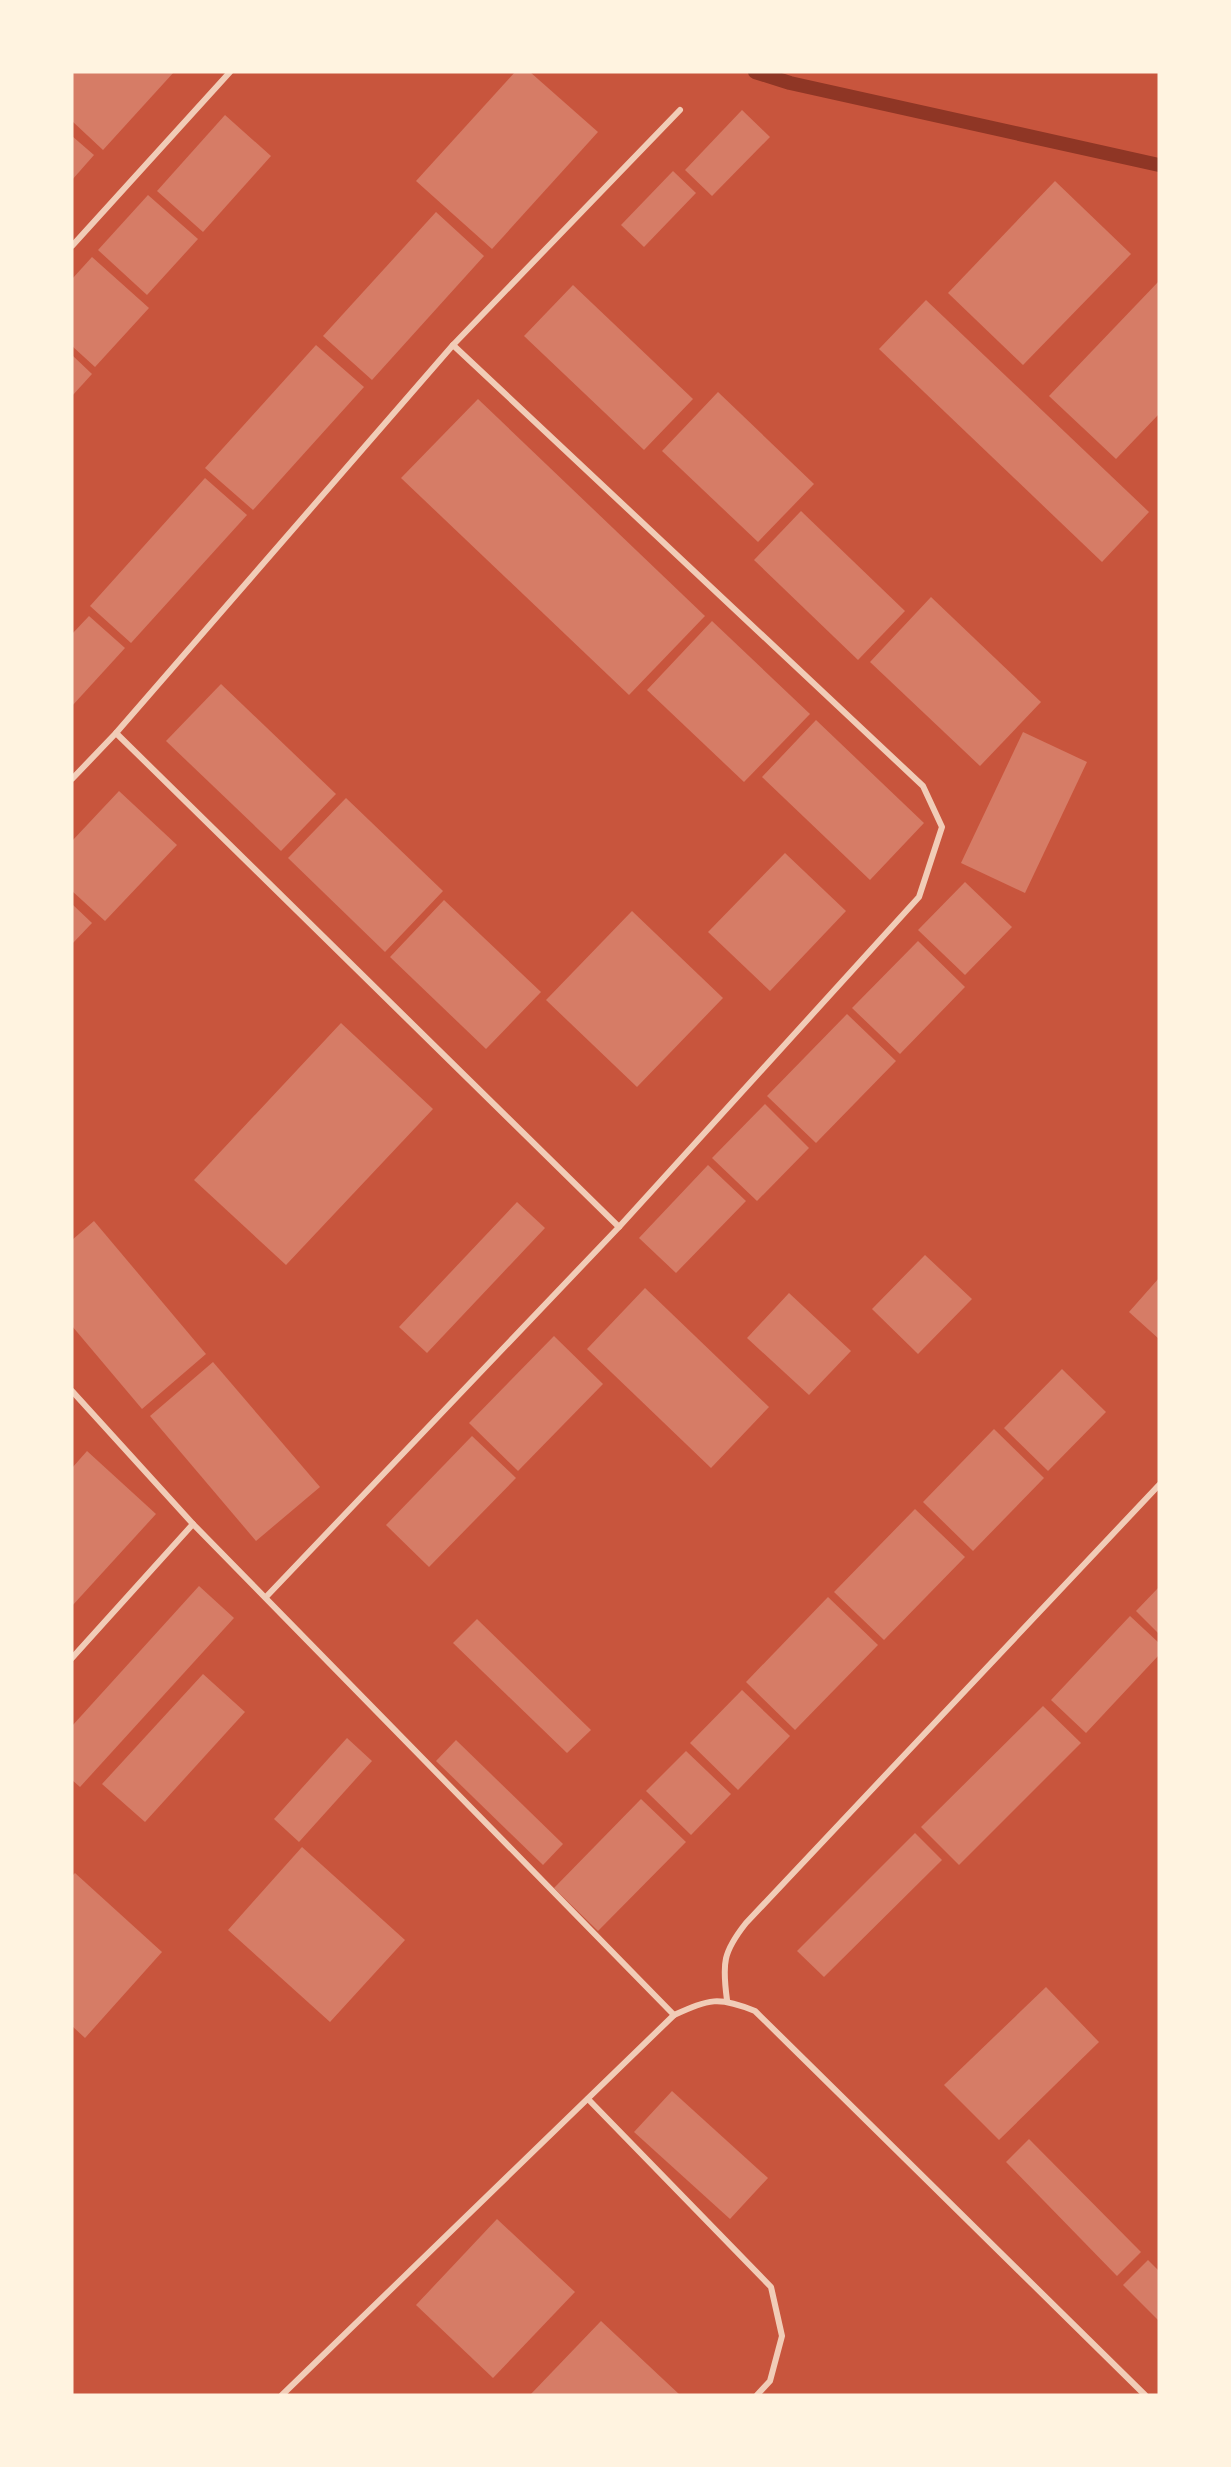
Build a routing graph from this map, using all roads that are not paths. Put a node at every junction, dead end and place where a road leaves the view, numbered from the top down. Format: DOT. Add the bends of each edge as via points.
graph roads {
  1 [pos="230,72"];
  2 [pos="680,110"];
  3 [pos="72,246"];
  4 [pos="453,345"];
  5 [pos="116,733"];
  6 [pos="72,779"];
  7 [pos="619,1227"];
  8 [pos="72,1391"];
  9 [pos="1159,1485"];
  10 [pos="193,1524"];
  11 [pos="266,1597"];
  12 [pos="72,1658"];
  13 [pos="727,2000"];
  14 [pos="674,2015"];
  15 [pos="588,2099"];
  16 [pos="282,2395"];
  17 [pos="757,2395"];
  18 [pos="1145,2395"];
  1 -- 3 [label="street"];
  2 -- 4 [label="street"];
  4 -- 5 [label="street"];
  4 -- 7 [label="street" via="923,786 942,827 919,897"];
  5 -- 6 [label="street"];
  5 -- 7 [label="street"];
  7 -- 11 [label="street"];
  8 -- 10 [label="street"];
  9 -- 13 [label="street" via="746,1923 729,1944 723,1972"];
  10 -- 11 [label="street"];
  10 -- 12 [label="street"];
  11 -- 14 [label="street"];
  13 -- 14 [label="street" via="700,2003"];
  13 -- 18 [label="street" via="755,2011"];
  14 -- 15 [label="street"];
  15 -- 16 [label="street"];
  15 -- 17 [label="street" via="771,2287 782,2336 770,2381"];
}
